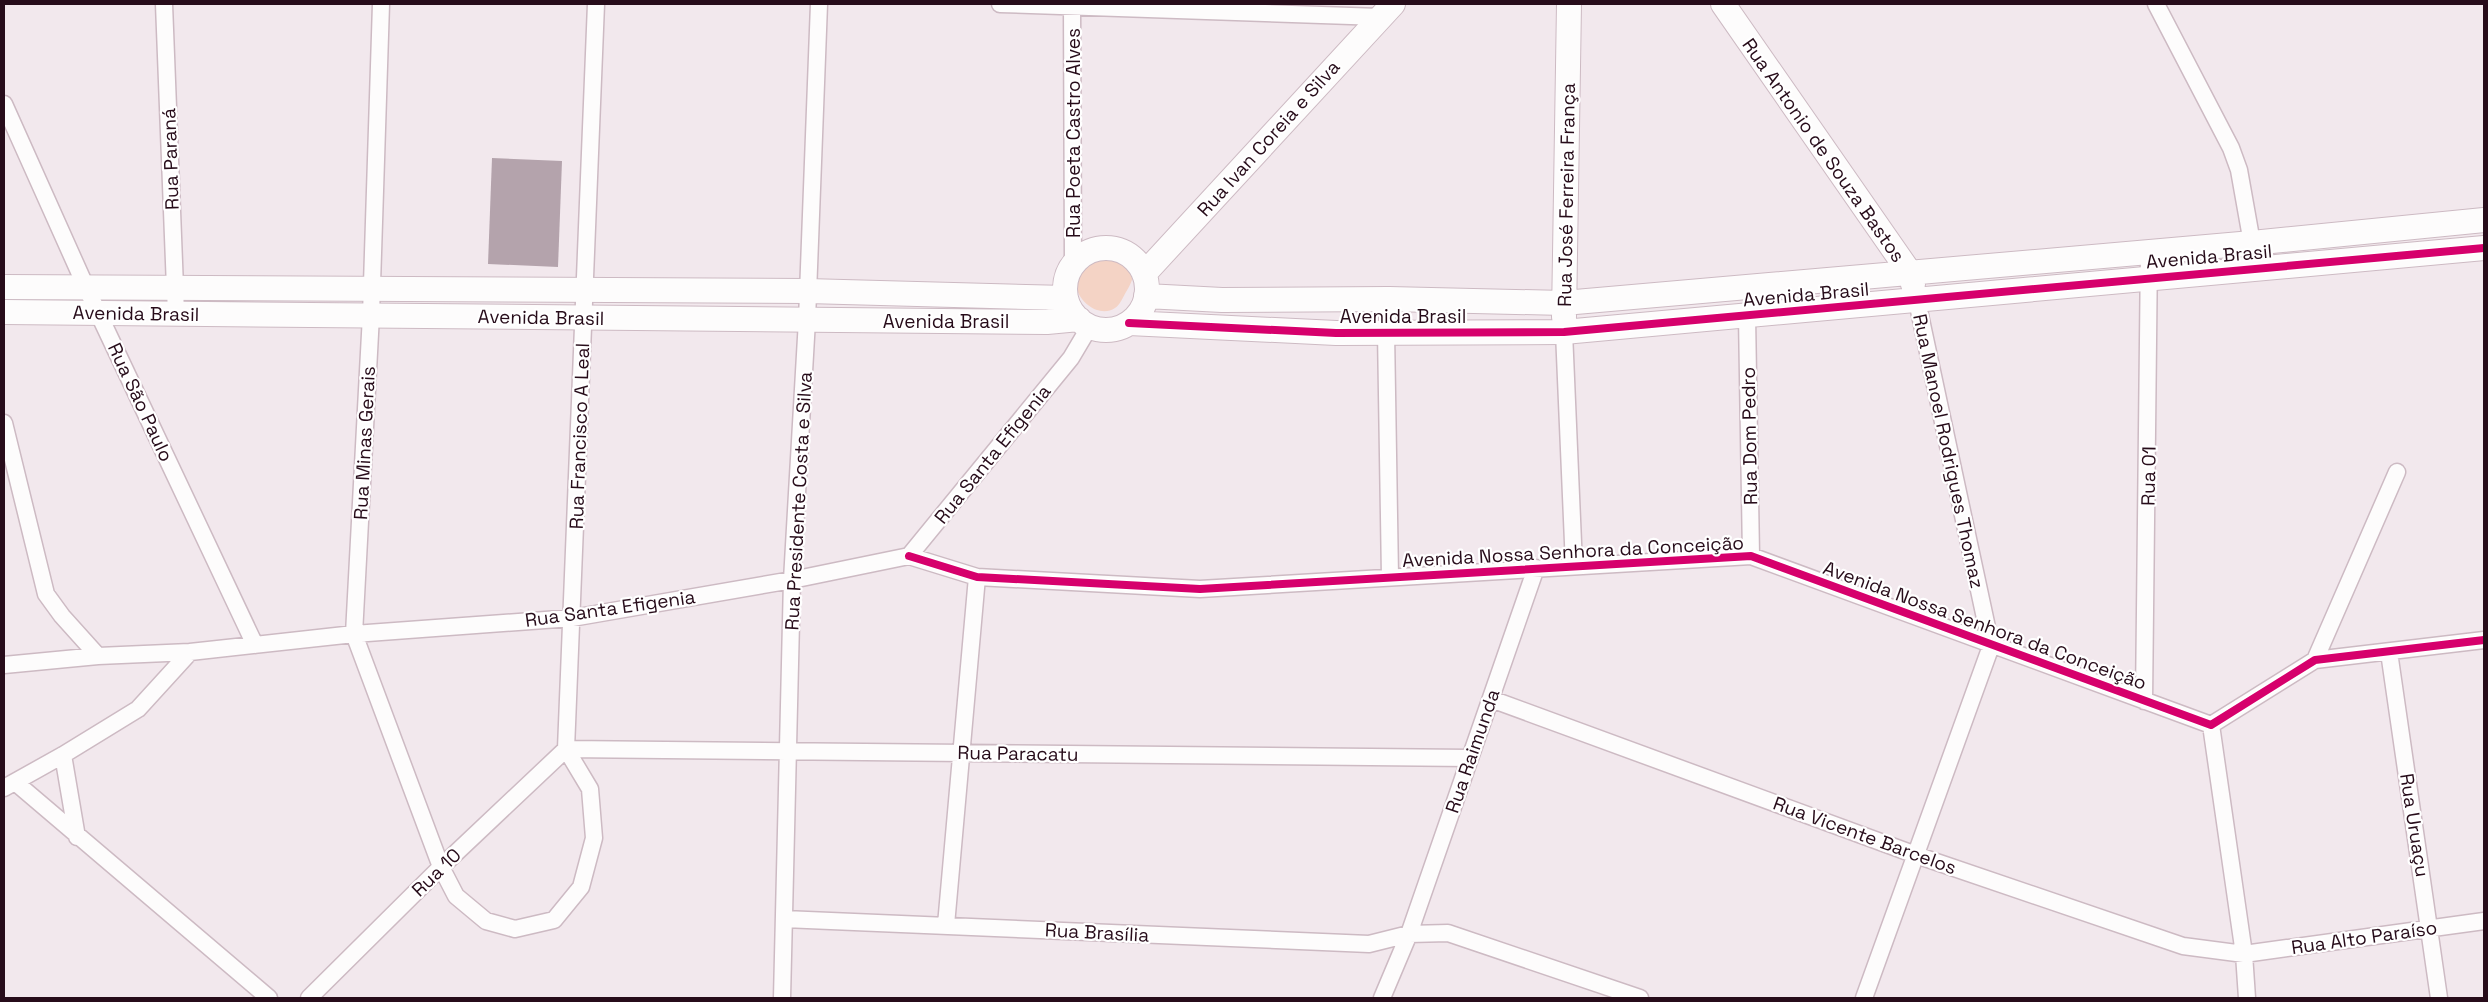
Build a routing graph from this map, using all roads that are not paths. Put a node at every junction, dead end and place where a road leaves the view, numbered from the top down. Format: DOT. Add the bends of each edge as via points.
graph roads {
  1 [pos="164,4"];
  2 [pos="382,4"];
  3 [pos="596,4"];
  4 [pos="819,4"];
  5 [pos="1000,4"];
  6 [pos="1569,4"];
  7 [pos="1723,4"];
  8 [pos="2156,4"];
  9 [pos="1072,5"];
  10 [pos="1386,10"];
  11 [pos="4,104"];
  12 [pos="2484,220"];
  13 [pos="2359,232"];
  14 [pos="2252,243"];
  15 [pos="2484,248"];
  16 [pos="2149,251"];
  17 [pos="2362,259"];
  18 [pos="1074,263"];
  19 [pos="1910,273"];
  20 [pos="2150,278"];
  21 [pos="1145,285"];
  22 [pos="85,286"];
  23 [pos="175,286"];
  24 [pos="4,287"];
  25 [pos="372,288"];
  26 [pos="585,290"];
  27 [pos="808,291"];
  28 [pos="1066,298"];
  29 [pos="1389,299"];
  30 [pos="1917,301"];
  31 [pos="1564,302"];
  32 [pos="4,312"];
  33 [pos="98,313"];
  34 [pos="176,314"];
  35 [pos="371,315"];
  36 [pos="1747,316"];
  37 [pos="584,317"];
  38 [pos="807,320"];
  39 [pos="1084,323"];
  40 [pos="1129,323"];
  41 [pos="1386,332"];
  42 [pos="1564,332"];
  43 [pos="4,423"];
  44 [pos="2397,472"];
  45 [pos="909,556"];
  46 [pos="1751,556"];
  47 [pos="1574,566"];
  48 [pos="1536,568"];
  49 [pos="977,577"];
  50 [pos="1390,577"];
  51 [pos="792,580"];
  52 [pos="572,618"];
  53 [pos="354,634"];
  54 [pos="2484,640"];
  55 [pos="255,645"];
  56 [pos="1991,646"];
  57 [pos="190,652"];
  58 [pos="2389,652"];
  59 [pos="98,656"];
  60 [pos="2315,660"];
  61 [pos="4,666"];
  62 [pos="1490,698"];
  63 [pos="2144,701"];
  64 [pos="2211,725"];
  65 [pos="566,749"];
  66 [pos="788,750"];
  67 [pos="961,752"];
  68 [pos="63,755"];
  69 [pos="1470,758"];
  70 [pos="9,785"];
  71 [pos="77,837"];
  72 [pos="1916,855"];
  73 [pos="441,867"];
  74 [pos="784,919"];
  75 [pos="2484,921"];
  76 [pos="946,925"];
  77 [pos="2431,928"];
  78 [pos="1409,934"];
  79 [pos="2244,954"];
  80 [pos="269,998"];
  81 [pos="309,998"];
  82 [pos="782,998"];
  83 [pos="1382,998"];
  84 [pos="1639,998"];
  85 [pos="1864,998"];
  86 [pos="2247,998"];
  87 [pos="2440,998"];
  1 -- 23 [label="street, Rua Paraná"];
  2 -- 25 [label="street, Rua Minas Gerais"];
  3 -- 26 [label="street, Rua Francisco A Leal"];
  4 -- 27 [label="street, Rua Presidente Costa e Silva"];
  5 -- 9 [label="street"];
  6 -- 31 [label="street, Rua José Ferreira França"];
  7 -- 19 [label="street, Rua Antonio de Souza Bastos"];
  8 -- 14 [label="street" via="2231,148 2239,170"];
  9 -- 10 [label="street"];
  9 -- 18 [label="street, Rua Poeta Castro Alves"];
  10 -- 21 [label="street, Rua Ivan Coreia e Silva"];
  11 -- 22 [label="street, Rua São Paulo"];
  12 -- 13 [label="street, Avenida Brasil"];
  13 -- 14 [label="street, Avenida Brasil"];
  13 -- 17 [label="street"];
  14 -- 16 [label="street, Avenida Brasil"];
  15 -- 17 [label="street, Avenida Brasil"];
  16 -- 19 [label="street, Avenida Brasil"];
  16 -- 20 [label="street, Rua 01"];
  17 -- 20 [label="street, Avenida Brasil"];
  18 -- 21 [label="street" via="1084,254 1112,248 1136,262"];
  18 -- 28 [label="street" via="1066,280"];
  19 -- 30 [label="street, Rua Antonio de Souza Bastos"];
  19 -- 31 [label="street, Avenida Brasil"];
  20 -- 30 [label="street, Avenida Brasil"];
  20 -- 63 [label="street, Rua 01"];
  21 -- 29 [label="street, Avenida Brasil" via="1222,300"];
  21 -- 40 [label="street" via="1140,311"];
  22 -- 23 [label="street, Avenida Brasil"];
  22 -- 24 [label="street, Avenida Brasil"];
  22 -- 33 [label="street, Rua São Paulo"];
  23 -- 25 [label="street, Avenida Brasil"];
  23 -- 34 [label="street, Rua Paraná"];
  25 -- 26 [label="street, Avenida Brasil"];
  25 -- 35 [label="street, Rua Minas Gerais"];
  26 -- 27 [label="street, Avenida Brasil"];
  26 -- 37 [label="street, Rua Francisco A Leal"];
  27 -- 28 [label="street, Avenida Brasil"];
  27 -- 38 [label="street, Rua Presidente Costa e Silva"];
  28 -- 39 [label="street" via="1071,310"];
  29 -- 31 [label="street, Avenida Brasil"];
  29 -- 41 [label="street"];
  30 -- 36 [label="street, Avenida Brasil"];
  30 -- 56 [label="street, Rua Manoel Rodrigues Thomaz"];
  31 -- 42 [label="street, Rua José Ferreira França"];
  32 -- 33 [label="street, Avenida Brasil"];
  33 -- 34 [label="street, Avenida Brasil"];
  33 -- 55 [label="street, Rua São Paulo"];
  34 -- 35 [label="street, Avenida Brasil"];
  35 -- 37 [label="street, Avenida Brasil"];
  35 -- 53 [label="street, Rua Minas Gerais"];
  36 -- 42 [label="street, Avenida Brasil"];
  36 -- 46 [label="street, Rua Dom Pedro"];
  37 -- 38 [label="street, Avenida Brasil"];
  37 -- 52 [label="street, Rua Francisco A Leal"];
  38 -- 39 [label="street, Avenida Brasil"];
  38 -- 51 [label="street, Rua Presidente Costa e Silva"];
  39 -- 40 [label="street" via="1102,330 1116,329"];
  39 -- 45 [label="street, Rua Santa Efigenia" via="1071,358"];
  40 -- 41 [label="street, Avenida Brasil" via="1336,333"];
  41 -- 42 [label="street, Avenida Brasil"];
  41 -- 50 [label="street"];
  42 -- 47 [label="street, Rua José Ferreira França"];
  43 -- 59 [label="street" via="46,594"];
  44 -- 60 [label="street"];
  45 -- 49 [label="street, Avenida Nossa Senhora da Conceição"];
  45 -- 51 [label="street, Rua Santa Efigenia"];
  46 -- 47 [label="street, Avenida Nossa Senhora da Conceição"];
  46 -- 56 [label="street, Avenida Nossa Senhora da Conceição"];
  47 -- 48 [label="street, Avenida Nossa Senhora da Conceição"];
  48 -- 50 [label="street, Avenida Nossa Senhora da Conceição"];
  48 -- 62 [label="street, Rua Raimunda"];
  49 -- 50 [label="street, Avenida Nossa Senhora da Conceição" via="1200,589"];
  49 -- 67 [label="street"];
  51 -- 52 [label="street, Rua Santa Efigenia"];
  51 -- 66 [label="street, Rua Presidente Costa e Silva"];
  52 -- 53 [label="street, Rua Santa Efigenia"];
  52 -- 65 [label="street, Rua Francisco A Leal"];
  53 -- 55 [label="street, Rua Santa Efigenia"];
  53 -- 73 [label="street, Rua Minas Gerais"];
  54 -- 58 [label="street"];
  55 -- 57 [label="street, Rua Santa Efigenia"];
  56 -- 63 [label="street, Avenida Nossa Senhora da Conceição"];
  56 -- 72 [label="street"];
  57 -- 59 [label="street, Rua Santa Efigenia"];
  57 -- 68 [label="street" via="138,708"];
  58 -- 60 [label="street"];
  58 -- 77 [label="street, Rua Uruaçu"];
  59 -- 61 [label="street, Rua Santa Efigenia"];
  60 -- 64 [label="street"];
  62 -- 69 [label="street, Rua Raimunda"];
  62 -- 72 [label="street, Rua Vicente Barcelos"];
  63 -- 64 [label="street, Avenida Nossa Senhora da Conceição"];
  64 -- 79 [label="street"];
  65 -- 66 [label="street, Rua Paracatu"];
  65 -- 73 [label="street, Rua 10"];
  65 -- 73 [label="street, Rua Minas Gerais" via="590,789 594,838 581,887 554,920 515,929 486,921 456,896"];
  66 -- 67 [label="street, Rua Paracatu"];
  66 -- 74 [label="street, Rua Presidente Costa e Silva"];
  67 -- 69 [label="street, Rua Paracatu"];
  67 -- 76 [label="street"];
  68 -- 70 [label="street"];
  68 -- 71 [label="street"];
  69 -- 78 [label="street, Rua Raimunda"];
  70 -- 71 [label="street"];
  71 -- 80 [label="street"];
  72 -- 79 [label="street, Rua Vicente Barcelos" via="2183,946"];
  72 -- 85 [label="street"];
  73 -- 81 [label="street, Rua 10"];
  74 -- 76 [label="street, Rua Brasília"];
  74 -- 82 [label="street, Rua Presidente Costa e Silva"];
  75 -- 77 [label="street, Rua Alto Paraíso"];
  76 -- 78 [label="street, Rua Brasília" via="1369,944"];
  77 -- 79 [label="street, Rua Alto Paraíso"];
  77 -- 87 [label="street, Rua Uruaçu"];
  78 -- 83 [label="street, Rua Raimunda"];
  78 -- 84 [label="street, Rua Brasília" via="1448,933"];
  79 -- 86 [label="street"];
}
